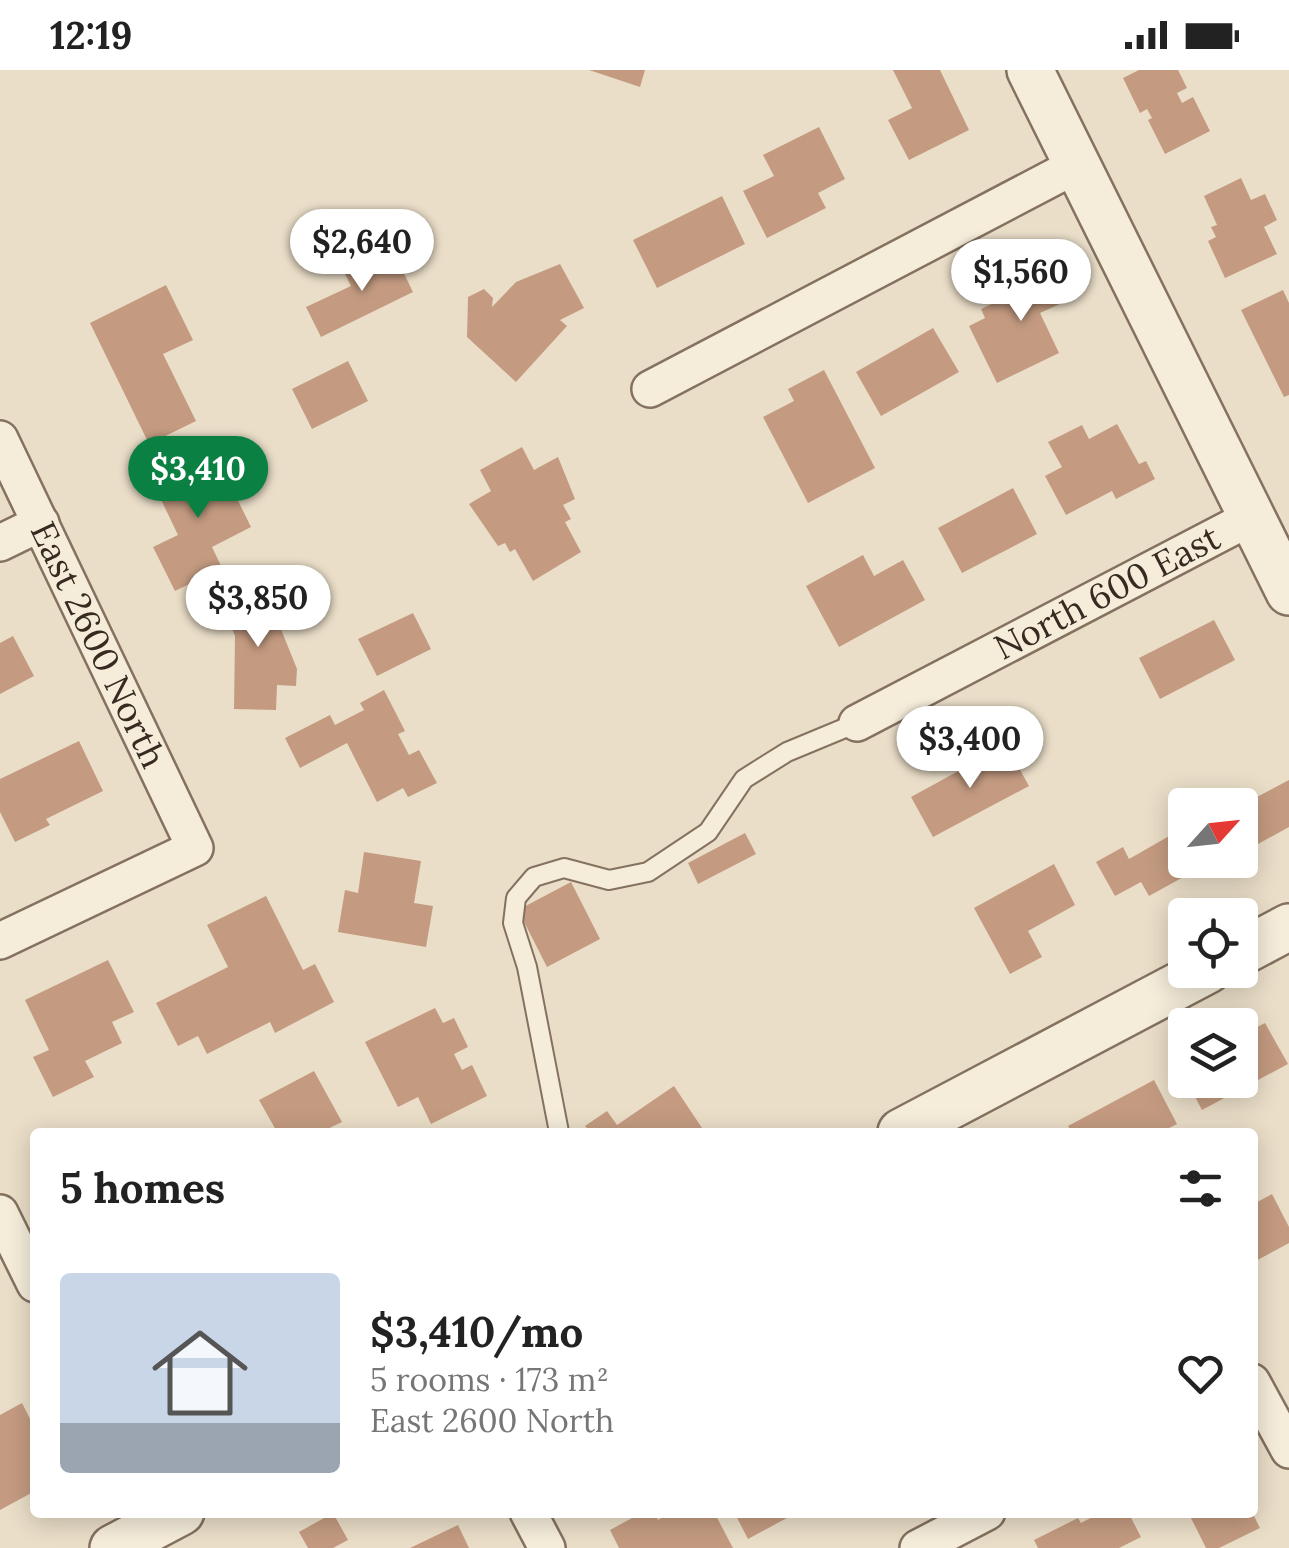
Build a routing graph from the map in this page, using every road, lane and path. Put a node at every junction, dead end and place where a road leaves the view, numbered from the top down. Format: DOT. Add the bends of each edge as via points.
graph roads {
  1 [pos="1030,70"];
  2 [pos="1077,165"];
  3 [pos="650,389"];
  4 [pos="0,439"];
  5 [pos="1252,517"];
  6 [pos="41,523"];
  7 [pos="0,543"];
  8 [pos="1289,592"];
  9 [pos="857,723"];
  10 [pos="1289,927"];
  11 [pos="0,941"];
  12 [pos="1258,943"];
  13 [pos="1174,988"];
  14 [pos="558,1128"];
  15 [pos="909,1128"];
  16 [pos="0,1213"];
  17 [pos="30,1274"];
  18 [pos="1258,1393"];
  19 [pos="1289,1450"];
  20 [pos="158,1518"];
  21 [pos="531,1518"];
  22 [pos="977,1518"];
  23 [pos="934,1545"];
  24 [pos="113,1548"];
  25 [pos="546,1548"];
  1 -- 2 [label="street"];
  2 -- 3 [label="street"];
  2 -- 5 [label="street"];
  4 -- 6 [label="street, East 2600 North"];
  5 -- 8 [label="street"];
  5 -- 9 [label="street, North 600 East"];
  6 -- 7 [label="street"];
  6 -- 11 [label="street, East 2600 North" via="195,848"];
  9 -- 14 [label="lane" via="787,752 744,780 708,832 648,872 609,880 564,868 534,878 516,898 513,924"];
  10 -- 12 [label="street"];
  13 -- 15 [label="street"];
  16 -- 17 [label="street"];
  18 -- 19 [label="street"];
  20 -- 24 [label="street"];
  21 -- 25 [label="street"];
  22 -- 23 [label="street"];
}
